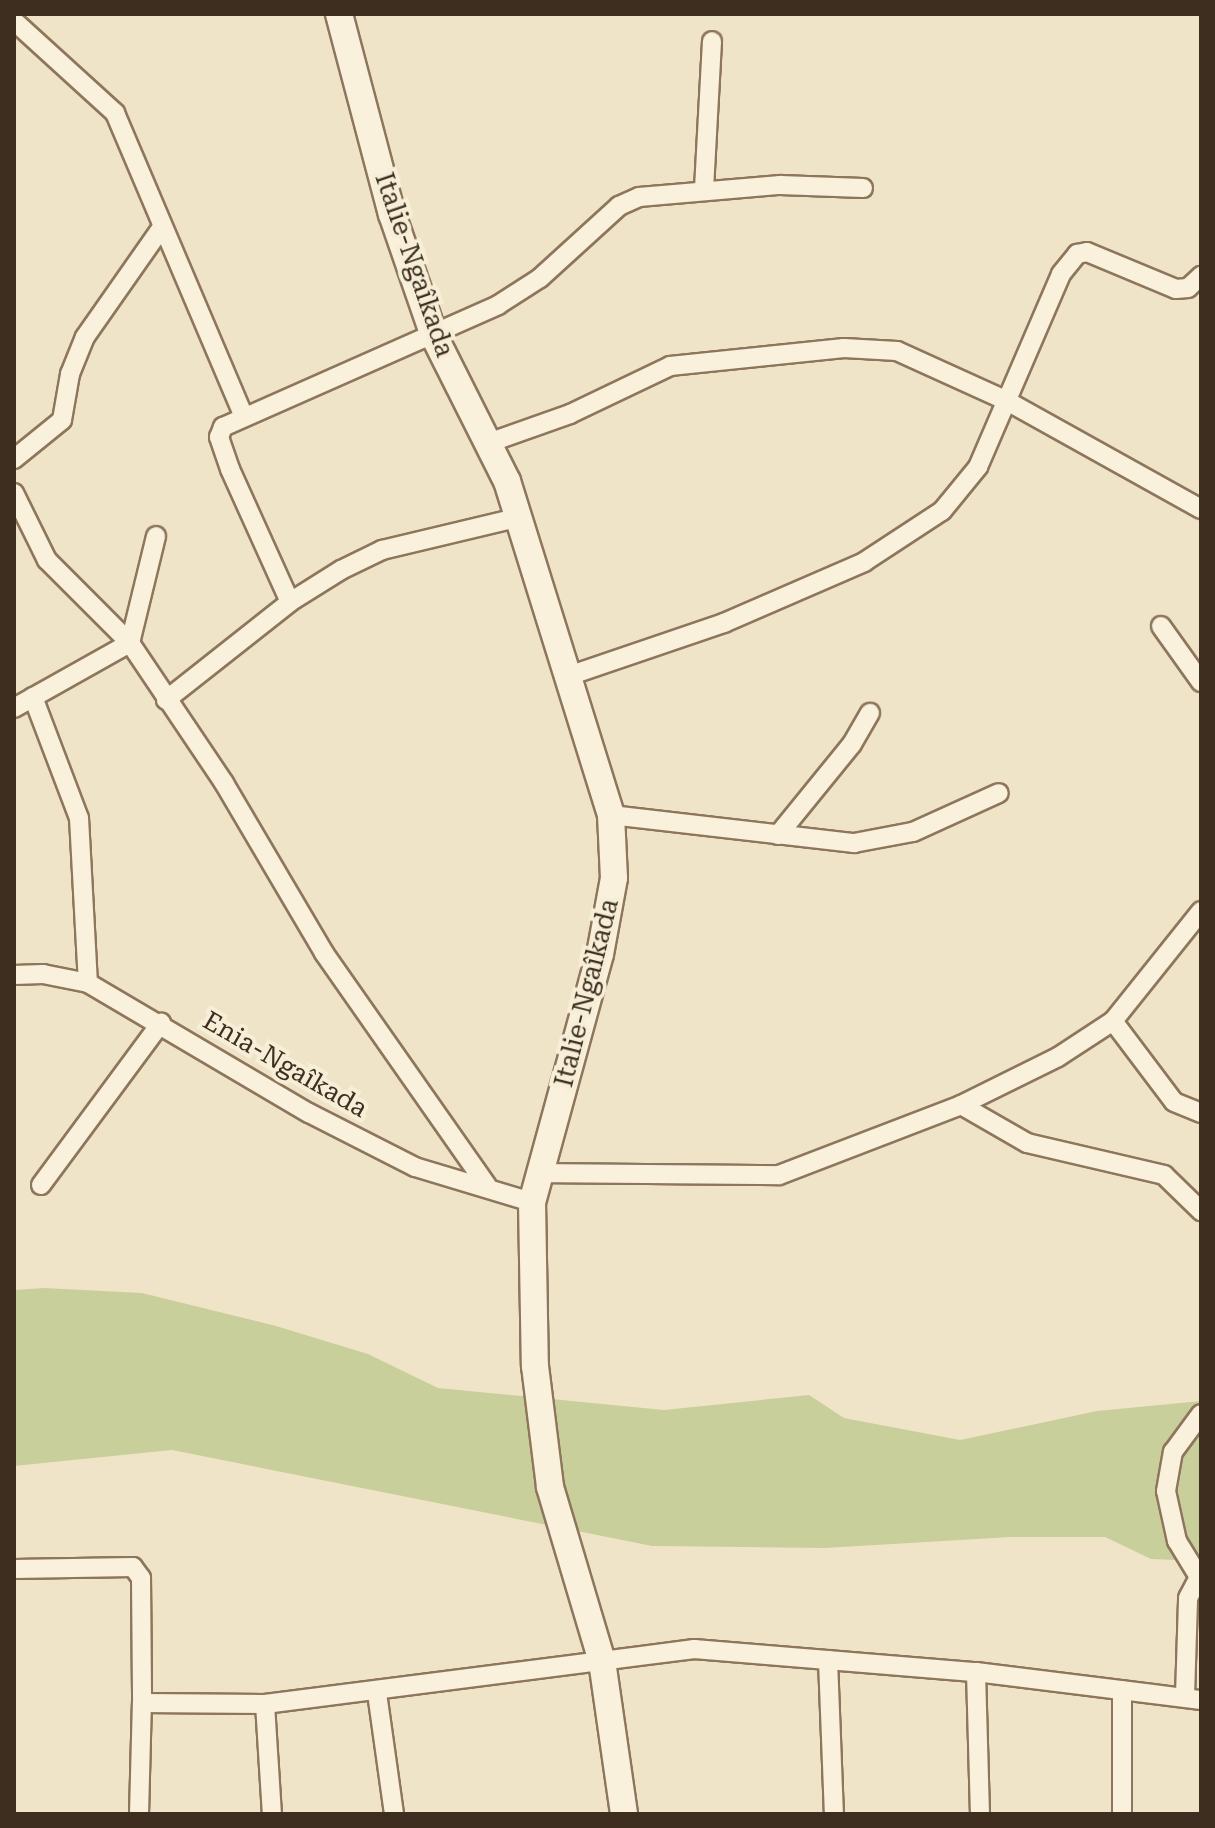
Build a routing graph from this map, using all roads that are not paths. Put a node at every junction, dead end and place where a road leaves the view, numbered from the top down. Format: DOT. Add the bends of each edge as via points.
graph roads {
  1 [pos="339,14"];
  2 [pos="14,21"];
  3 [pos="712,41"];
  4 [pos="863,188"];
  5 [pos="704,189"];
  6 [pos="160,230"];
  7 [pos="1201,276"];
  8 [pos="434,336"];
  9 [pos="1007,401"];
  10 [pos="244,417"];
  11 [pos="491,442"];
  12 [pos="14,459"];
  13 [pos="14,493"];
  14 [pos="1201,509"];
  15 [pos="516,518"];
  16 [pos="156,536"];
  17 [pos="290,602"];
  18 [pos="1161,626"];
  19 [pos="130,643"];
  20 [pos="568,676"];
  21 [pos="1201,682"];
  22 [pos="33,697"];
  23 [pos="166,700"];
  24 [pos="14,708"];
  25 [pos="870,713"];
  26 [pos="999,793"];
  27 [pos="611,815"];
  28 [pos="778,835"];
  29 [pos="1201,911"];
  30 [pos="14,961"];
  31 [pos="43,974"];
  32 [pos="14,975"];
  33 [pos="88,983"];
  34 [pos="1113,1021"];
  35 [pos="161,1023"];
  36 [pos="961,1105"];
  37 [pos="1201,1113"];
  38 [pos="541,1173"];
  39 [pos="41,1185"];
  40 [pos="487,1186"];
  41 [pos="532,1202"];
  42 [pos="1201,1211"];
  43 [pos="1201,1414"];
  44 [pos="14,1569"];
  45 [pos="828,1660"];
  46 [pos="602,1661"];
  47 [pos="976,1672"];
  48 [pos="1122,1690"];
  49 [pos="377,1693"];
  50 [pos="1193,1698"];
  51 [pos="142,1703"];
  52 [pos="265,1704"];
  53 [pos="139,1814"];
  54 [pos="272,1814"];
  55 [pos="394,1814"];
  56 [pos="624,1814"];
  57 [pos="834,1814"];
  58 [pos="980,1814"];
  59 [pos="1122,1814"];
  1 -- 8 [label="street, Italie-Ngaîkada" via="392,214"];
  2 -- 6 [label="street" via="115,113"];
  3 -- 5 [label="street"];
  4 -- 5 [label="street"];
  5 -- 8 [label="street" via="639,197 619,206 540,278"];
  6 -- 10 [label="street"];
  6 -- 12 [label="street" via="85,337 70,374 62,420"];
  7 -- 9 [label="street" via="1188,288 1176,289 1087,252 1077,254 1061,274"];
  8 -- 10 [label="street"];
  8 -- 11 [label="street, Italie-Ngaîkada"];
  9 -- 11 [label="street" via="897,351 844,348 670,366 570,414"];
  9 -- 14 [label="street"];
  9 -- 20 [label="street" via="978,467 942,511 864,562 724,623"];
  10 -- 17 [label="street" via="219,431 219,437"];
  11 -- 15 [label="street, Italie-Ngaîkada"];
  13 -- 19 [label="street" via="47,560"];
  15 -- 17 [label="street" via="382,550"];
  15 -- 20 [label="street, Italie-Ngaîkada"];
  16 -- 19 [label="street"];
  17 -- 23 [label="street"];
  18 -- 21 [label="street"];
  19 -- 22 [label="street"];
  19 -- 23 [label="street"];
  20 -- 27 [label="street, Italie-Ngaîkada"];
  22 -- 24 [label="street"];
  22 -- 33 [label="street" via="79,818"];
  23 -- 40 [label="street" via="224,783 324,953"];
  25 -- 28 [label="street" via="852,744"];
  26 -- 28 [label="street" via="913,832 854,843"];
  27 -- 28 [label="street"];
  27 -- 38 [label="street, Italie-Ngaîkada" via="614,878 600,954"];
  29 -- 34 [label="street"];
  30 -- 31 [label="street"];
  31 -- 32 [label="street, Enia-Ngaîkada"];
  31 -- 33 [label="street, Enia-Ngaîkada"];
  33 -- 35 [label="street, Enia-Ngaîkada"];
  34 -- 36 [label="street" via="1058,1057"];
  34 -- 37 [label="street" via="1174,1102"];
  35 -- 39 [label="street"];
  35 -- 40 [label="street, Enia-Ngaîkada" via="309,1113 415,1167"];
  36 -- 38 [label="street" via="779,1175"];
  36 -- 42 [label="street" via="1027,1143 1164,1175"];
  38 -- 41 [label="street, Italie-Ngaîkada"];
  40 -- 41 [label="street, Enia-Ngaîkada"];
  41 -- 46 [label="street, Italie-Ngaîkada" via="535,1366 550,1487"];
  43 -- 50 [label="street" via="1173,1452 1166,1491 1177,1541 1199,1577 1188,1598"];
  44 -- 51 [label="street" via="133,1567 141,1578"];
  45 -- 46 [label="street" via="694,1649"];
  45 -- 47 [label="street"];
  45 -- 57 [label="street"];
  46 -- 49 [label="street"];
  46 -- 56 [label="street, Italie-Ngaîkada"];
  47 -- 48 [label="street"];
  47 -- 58 [label="street"];
  48 -- 50 [label="street"];
  48 -- 59 [label="street"];
  49 -- 52 [label="street"];
  49 -- 55 [label="street"];
  51 -- 52 [label="street"];
  51 -- 53 [label="street"];
  52 -- 54 [label="street"];
}
